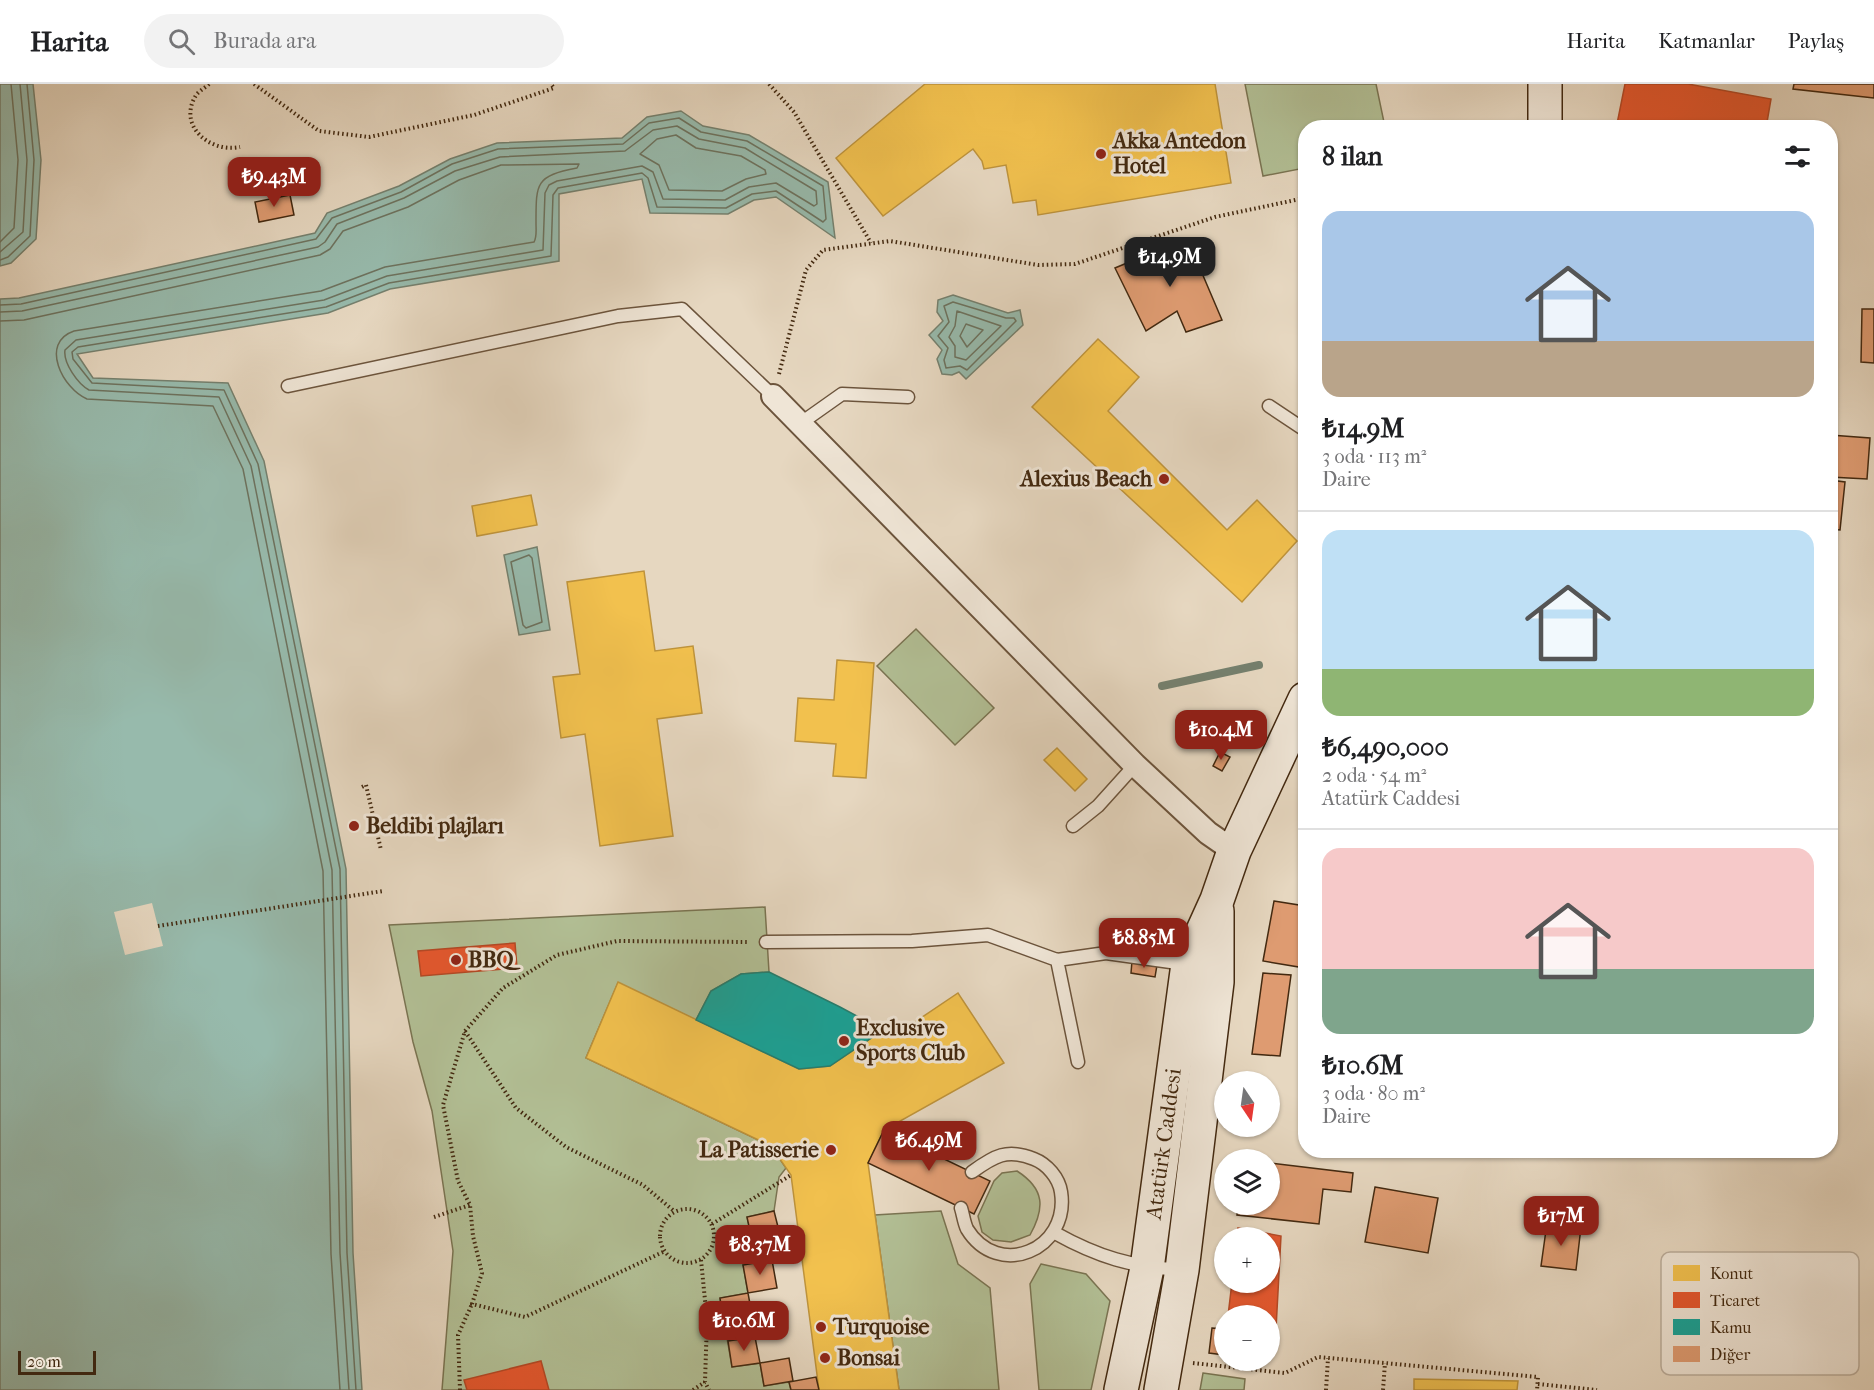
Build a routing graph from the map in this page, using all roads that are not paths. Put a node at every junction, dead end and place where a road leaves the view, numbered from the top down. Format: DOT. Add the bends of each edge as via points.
graph roads {
  1 [pos="1545,84"];
  2 [pos="1545,120"];
  3 [pos="288,386"];
  4 [pos="773,396"];
  5 [pos="908,397"];
  6 [pos="1269,406"];
  7 [pos="801,423"];
  8 [pos="1298,425"];
  9 [pos="1298,714"];
  10 [pos="1135,765"];
  11 [pos="1073,826"];
  12 [pos="1234,851"];
  13 [pos="766,942"];
  14 [pos="1057,960"];
  15 [pos="1203,967"];
  16 [pos="1078,1062"];
  17 [pos="972,1172"];
  18 [pos="961,1208"];
  19 [pos="1055,1233"];
  20 [pos="1147,1268"];
  21 [pos="1182,1270"];
  22 [pos="1121,1390"];
  23 [pos="1161,1390"];
  1 -- 2 [label="street"];
  3 -- 4 [label="lane" via="618,316 682,309"];
  4 -- 7 [label="street"];
  5 -- 7 [label="lane" via="842,394"];
  6 -- 8 [label="lane"];
  7 -- 10 [label="street"];
  9 -- 12 [label="street, Atatürk Caddesi"];
  10 -- 11 [label="lane" via="1098,806"];
  10 -- 12 [label="street" via="1208,833"];
  12 -- 15 [label="street, Atatürk Caddesi" via="1217,900"];
  13 -- 14 [label="lane" via="988,935"];
  14 -- 15 [label="lane" via="1106,953"];
  14 -- 16 [label="lane"];
  15 -- 20 [label="street, Atatürk Caddesi"];
  15 -- 21 [label="street, Atatürk Caddesi"];
  17 -- 19 [label="lane" via="993,1156 1019,1153 1043,1162 1060,1183 1064,1209"];
  18 -- 19 [label="lane" via="967,1229 982,1246 1002,1255 1025,1254 1042,1246"];
  19 -- 20 [label="lane" via="1089,1252"];
  20 -- 21 [label="lane"];
  20 -- 22 [label="street, Atatürk Caddesi"];
  21 -- 23 [label="street, Atatürk Caddesi"];
}
